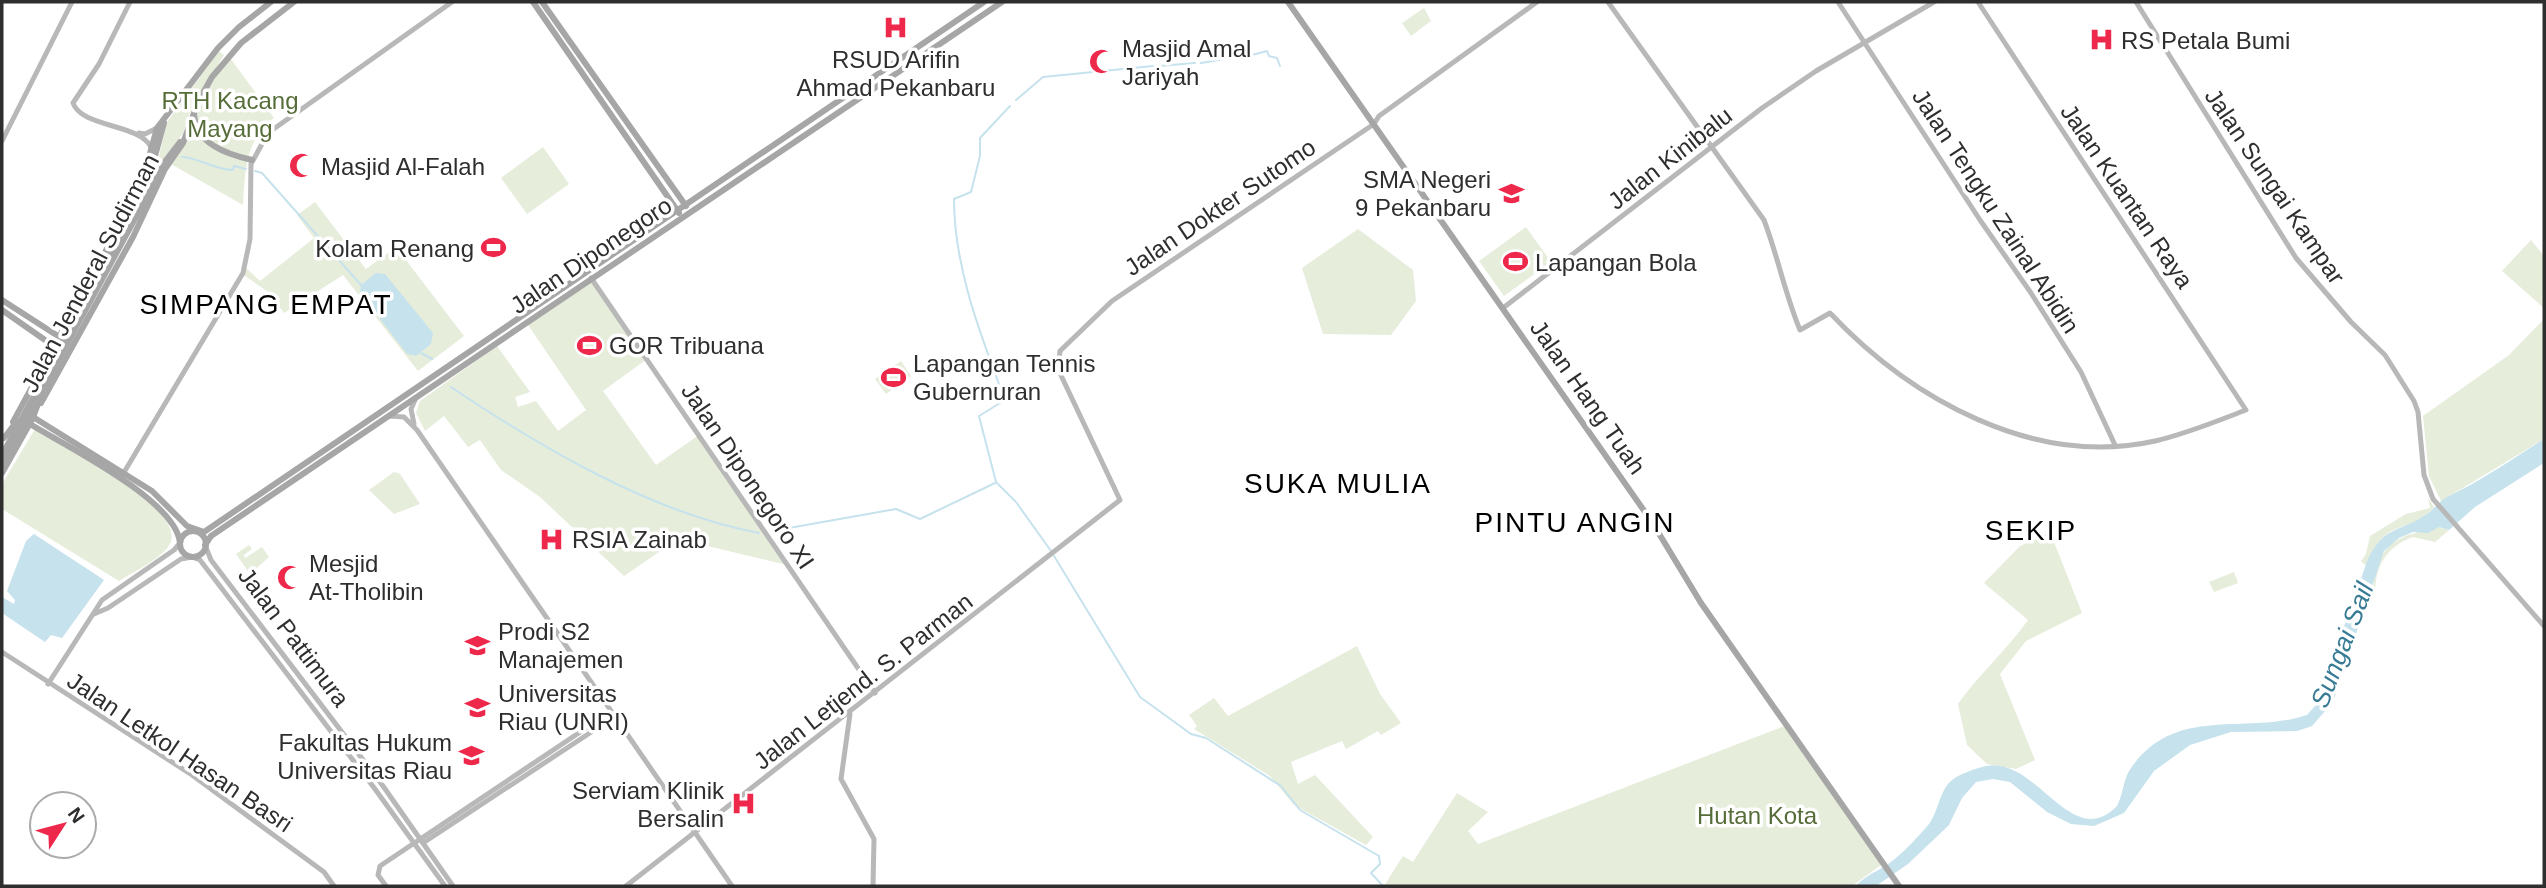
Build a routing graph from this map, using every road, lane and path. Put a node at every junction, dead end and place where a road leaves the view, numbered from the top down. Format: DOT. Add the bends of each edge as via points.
graph roads {
  1 [pos="72,2"];
  2 [pos="130,2"];
  3 [pos="271,2"];
  4 [pos="294,2"];
  5 [pos="452,2"];
  6 [pos="533,2"];
  7 [pos="542,2"];
  8 [pos="984,2"];
  9 [pos="1002,2"];
  10 [pos="1288,2"];
  11 [pos="1537,2"];
  12 [pos="1608,2"];
  13 [pos="1838,2"];
  14 [pos="1934,2"];
  15 [pos="1978,2"];
  16 [pos="2136,2"];
  17 [pos="561,36"];
  18 [pos="1863,42"];
  19 [pos="194,112"];
  20 [pos="164,121"];
  21 [pos="1374,124"];
  22 [pos="157,128"];
  23 [pos="126,131"];
  24 [pos="187,133"];
  25 [pos="2,141"];
  26 [pos="1712,145"];
  27 [pos="152,150"];
  28 [pos="252,160"];
  29 [pos="157,166"];
  30 [pos="685,205"];
  31 [pos="677,210"];
  32 [pos="690,212"];
  33 [pos="681,217"];
  34 [pos="96,273"];
  35 [pos="591,278"];
  36 [pos="108,281"];
  37 [pos="2,300"];
  38 [pos="1503,308"];
  39 [pos="538,309"];
  40 [pos="2,310"];
  41 [pos="61,338"];
  42 [pos="55,347"];
  43 [pos="68,347"];
  44 [pos="416,398"];
  45 [pos="390,416"];
  46 [pos="32,420"];
  47 [pos="417,430"];
  48 [pos="3,440"];
  49 [pos="2115,445"];
  50 [pos="321,451"];
  51 [pos="2,455"];
  52 [pos="326,458"];
  53 [pos="2,464"];
  54 [pos="2,472"];
  55 [pos="122,476"];
  56 [pos="1120,500"];
  57 [pos="197,532"];
  58 [pos="180,543"];
  59 [pos="205,545"];
  60 [pos="192,557"];
  61 [pos="94,614"];
  62 [pos="2544,626"];
  63 [pos="2,652"];
  64 [pos="48,684"];
  65 [pos="876,693"];
  66 [pos="850,714"];
  67 [pos="612,715"];
  68 [pos="694,832"];
  69 [pos="418,842"];
  70 [pos="334,886"];
  71 [pos="386,886"];
  72 [pos="450,886"];
  73 [pos="626,886"];
  74 [pos="732,886"];
  75 [pos="873,886"];
  76 [pos="1899,886"];
  1 -- 25 [label="street"];
  2 -- 23 [label="street" via="73,103 77,111"];
  3 -- 20 [label="main road, Jalan Jenderal Sudirman" via="218,48"];
  4 -- 19 [label="main road, Jalan Jenderal Sudirman" via="233,50 208,83"];
  5 -- 28 [label="street" via="268,133"];
  6 -- 17 [label="main road"];
  7 -- 17 [label="main road"];
  8 -- 30 [label="main road, Jalan Diponegoro"];
  9 -- 32 [label="main road, Jalan Diponegoro"];
  10 -- 21 [label="main road, Jalan Hang Tuah"];
  11 -- 21 [label="street, Jalan Dokter Sutomo"];
  12 -- 26 [label="street"];
  13 -- 18 [label="street, Jalan Tengku Zainal Abidin"];
  14 -- 18 [label="street, Jalan Kinibalu"];
  15 -- 49 [label="street, Jalan Kuantan Raya" via="2246,410 2161,440"];
  16 -- 62 [label="street, Jalan Sungai Kampar" via="2297,258 2385,355 2414,401 2424,475 2433,499"];
  17 -- 30 [label="main road"];
  17 -- 31 [label="main road"];
  18 -- 26 [label="street, Jalan Kinibalu"];
  18 -- 49 [label="street, Jalan Tengku Zainal Abidin" via="2081,372"];
  19 -- 24 [label="main road, Jalan Jenderal Sudirman"];
  19 -- 28 [label="main road" via="197,130 206,141"];
  20 -- 22 [label="main road, Jalan Jenderal Sudirman"];
  20 -- 29 [label="main road"];
  21 -- 38 [label="main road, Jalan Hang Tuah"];
  21 -- 56 [label="street, Jalan Dokter Sutomo" via="1112,301 1060,351 1060,377"];
  22 -- 23 [label="street" via="145,134"];
  22 -- 27 [label="main road, Jalan Jenderal Sudirman"];
  23 -- 27 [label="street" via="145,139"];
  24 -- 29 [label="main road"];
  24 -- 36 [label="main road, Jalan Jenderal Sudirman"];
  26 -- 38 [label="street, Jalan Kinibalu"];
  26 -- 49 [label="street" via="1764,220 1800,330 1830,313 1906,377 1989,425 2059,445"];
  27 -- 34 [label="main road, Jalan Jenderal Sudirman" via="141,186"];
  28 -- 55 [label="street" via="250,239 243,273"];
  29 -- 51 [label="main road, bridge"];
  29 -- 53 [label="main road, bridge" via="138,218"];
  30 -- 31 [label="main road, Jalan Diponegoro"];
  30 -- 32 [label="main road"];
  31 -- 33 [label="main road"];
  31 -- 39 [label="main road, Jalan Diponegoro"];
  32 -- 33 [label="main road, Jalan Diponegoro"];
  33 -- 35 [label="main road, Jalan Diponegoro"];
  34 -- 36 [label="main road" via="88,303 94,302"];
  34 -- 41 [label="main road, Jalan Jenderal Sudirman"];
  35 -- 39 [label="main road, Jalan Diponegoro"];
  35 -- 65 [label="street, Jalan Diponegoro XI"];
  36 -- 43 [label="main road, Jalan Jenderal Sudirman"];
  37 -- 41 [label="main road"];
  38 -- 76 [label="main road, Jalan Hang Tuah"];
  39 -- 44 [label="main road, Jalan Diponegoro"];
  39 -- 50 [label="main road, Jalan Diponegoro"];
  40 -- 42 [label="main road"];
  41 -- 42 [label="main road, Jalan Jenderal Sudirman"];
  41 -- 43 [label="main road"];
  42 -- 43 [label="main road"];
  42 -- 48 [label="main road, Jalan Jenderal Sudirman"];
  43 -- 46 [label="main road, Jalan Jenderal Sudirman"];
  44 -- 45 [label="main road, Jalan Diponegoro"];
  44 -- 47 [label="street" via="411,409"];
  45 -- 47 [label="street" via="404,417"];
  45 -- 52 [label="main road, Jalan Diponegoro"];
  46 -- 48 [label="main road" via="40,399 36,394"];
  46 -- 54 [label="main road, Jalan Jenderal Sudirman"];
  46 -- 55 [label="main road"];
  47 -- 67 [label="street"];
  50 -- 52 [label="main road"];
  50 -- 57 [label="main road, Jalan Diponegoro" via="207,530"];
  52 -- 59 [label="main road, Jalan Diponegoro" via="211,536"];
  55 -- 57 [label="main road" via="156,493"];
  55 -- 58 [label="main road" via="158,504 177,530"];
  56 -- 65 [label="street, Jalan Letjend. S. Parman"];
  57 -- 58 [label="main road" via="186,533"];
  57 -- 59 [label="main road"];
  58 -- 60 [label="main road"];
  58 -- 61 [label="street" via="102,600"];
  59 -- 60 [label="main road" via="201,554"];
  59 -- 69 [label="street, Jalan Pattimura" via="211,560"];
  60 -- 61 [label="street" via="181,559"];
  60 -- 69 [label="street, Jalan Pattimura" via="209,569"];
  61 -- 64 [label="street"];
  63 -- 64 [label="street, Jalan Letkol Hasan Basri"];
  64 -- 70 [label="street, Jalan Letkol Hasan Basri" via="192,775 324,872"];
  65 -- 66 [label="street, Jalan Letjend. S. Parman"];
  66 -- 68 [label="street, Jalan Letjend. S. Parman"];
  66 -- 75 [label="street" via="841,779 874,839"];
  67 -- 68 [label="street"];
  67 -- 69 [label="street"];
  68 -- 73 [label="street, Jalan Letjend. S. Parman"];
  68 -- 74 [label="street"];
  69 -- 71 [label="street" via="379,868"];
  69 -- 72 [label="street, Jalan Pattimura"];
}
